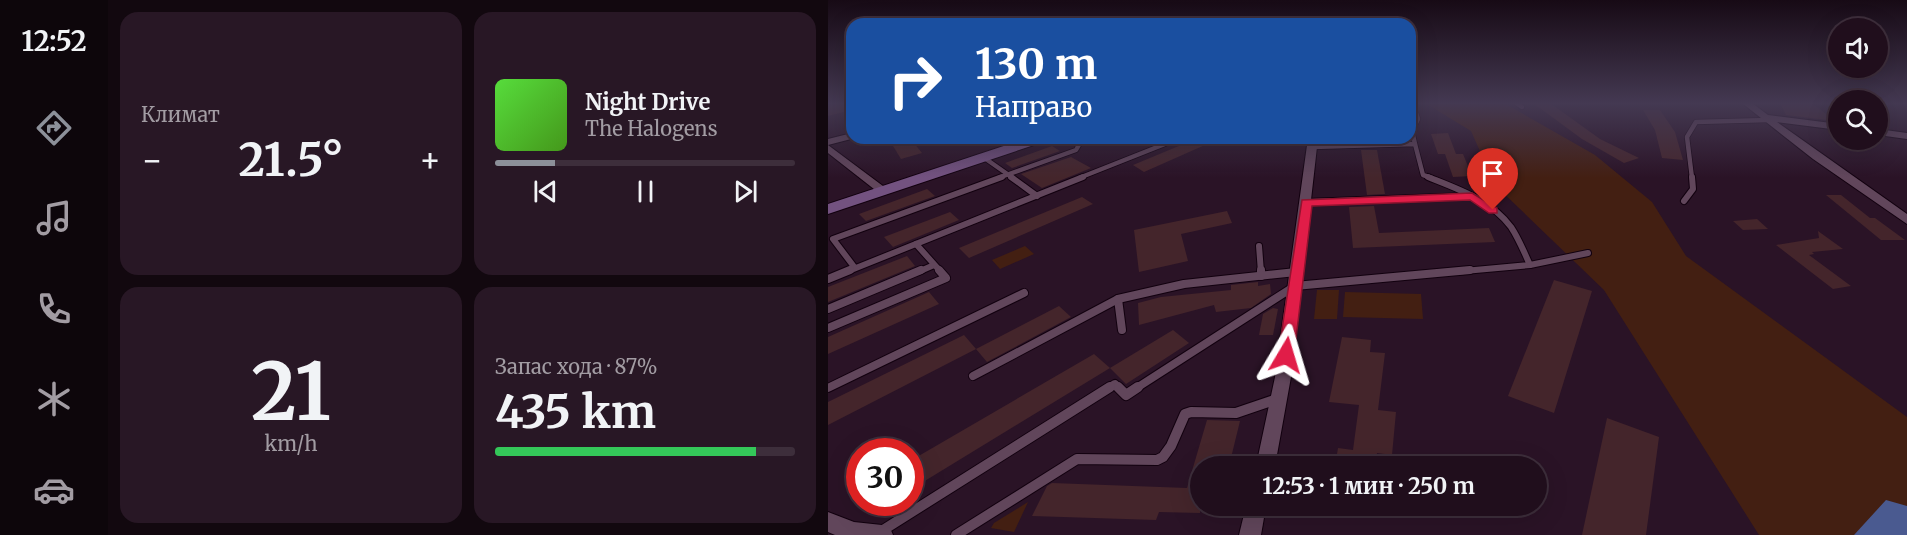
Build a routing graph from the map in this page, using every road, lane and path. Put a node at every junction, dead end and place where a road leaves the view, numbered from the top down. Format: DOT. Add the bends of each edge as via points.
graph roads {
  1 [pos="1692,128"];
  2 [pos="1779,128"];
  3 [pos="1888,133"];
  4 [pos="1907,136"];
  5 [pos="846,138"];
  6 [pos="828,142"];
  7 [pos="1023,144"];
  8 [pos="1079,144"];
  9 [pos="1165,144"];
  10 [pos="1313,144"];
  11 [pos="1415,144"];
  12 [pos="828,148"];
  13 [pos="984,157"];
  14 [pos="1009,176"];
  15 [pos="883,191"];
  16 [pos="1037,195"];
  17 [pos="1472,196"];
  18 [pos="1684,201"];
  19 [pos="1306,202"];
  20 [pos="828,210"];
  21 [pos="1907,220"];
  22 [pos="916,244"];
  23 [pos="1259,246"];
  24 [pos="1588,253"];
  25 [pos="934,265"];
  26 [pos="1530,265"];
  27 [pos="855,268"];
  28 [pos="1261,276"];
  29 [pos="828,279"];
  30 [pos="1295,279"];
  31 [pos="1024,293"];
  32 [pos="1118,299"];
  33 [pos="828,309"];
  34 [pos="828,328"];
  35 [pos="1122,330"];
  36 [pos="973,376"];
  37 [pos="828,388"];
  38 [pos="1279,398"];
  39 [pos="1267,456"];
  40 [pos="1254,516"];
  41 [pos="828,522"];
  42 [pos="876,534"];
  43 [pos="882,535"];
  44 [pos="956,535"];
  45 [pos="1250,535"];
  1 -- 18 [label="lane" via="1687,137 1693,189"];
  2 -- 21 [label="street"];
  3 -- 4 [label="street"];
  5 -- 6 [label="street"];
  7 -- 13 [label="main road"];
  8 -- 14 [label="lane" via="1076,150"];
  9 -- 16 [label="lane"];
  10 -- 19 [label="street"];
  11 -- 17 [label="lane" via="1423,175"];
  12 -- 15 [label="street"];
  13 -- 14 [label="lane"];
  13 -- 15 [label="main road"];
  14 -- 16 [label="lane"];
  14 -- 27 [label="lane" via="833,239"];
  15 -- 20 [label="main road"];
  16 -- 22 [label="lane"];
  17 -- 19 [label="lane"];
  17 -- 26 [label="lane" via="1511,226"];
  19 -- 30 [label="street"];
  22 -- 25 [label="lane"];
  22 -- 27 [label="lane"];
  23 -- 28 [label="lane"];
  24 -- 26 [label="lane"];
  25 -- 33 [label="lane"];
  25 -- 34 [label="lane" via="946,278"];
  26 -- 30 [label="lane"];
  27 -- 29 [label="lane"];
  28 -- 30 [label="lane"];
  28 -- 32 [label="lane" via="1180,285"];
  30 -- 38 [label="street"];
  30 -- 42 [label="lane" via="1126,395 1115,384"];
  31 -- 37 [label="lane"];
  32 -- 35 [label="lane"];
  32 -- 36 [label="lane"];
  38 -- 39 [label="street"];
  38 -- 44 [label="lane" via="1236,412 1185,414 1170,451 1157,460 1077,459"];
  40 -- 45 [label="street"];
  41 -- 42 [label="street" via="854,532"];
  42 -- 43 [label="street"];
}
